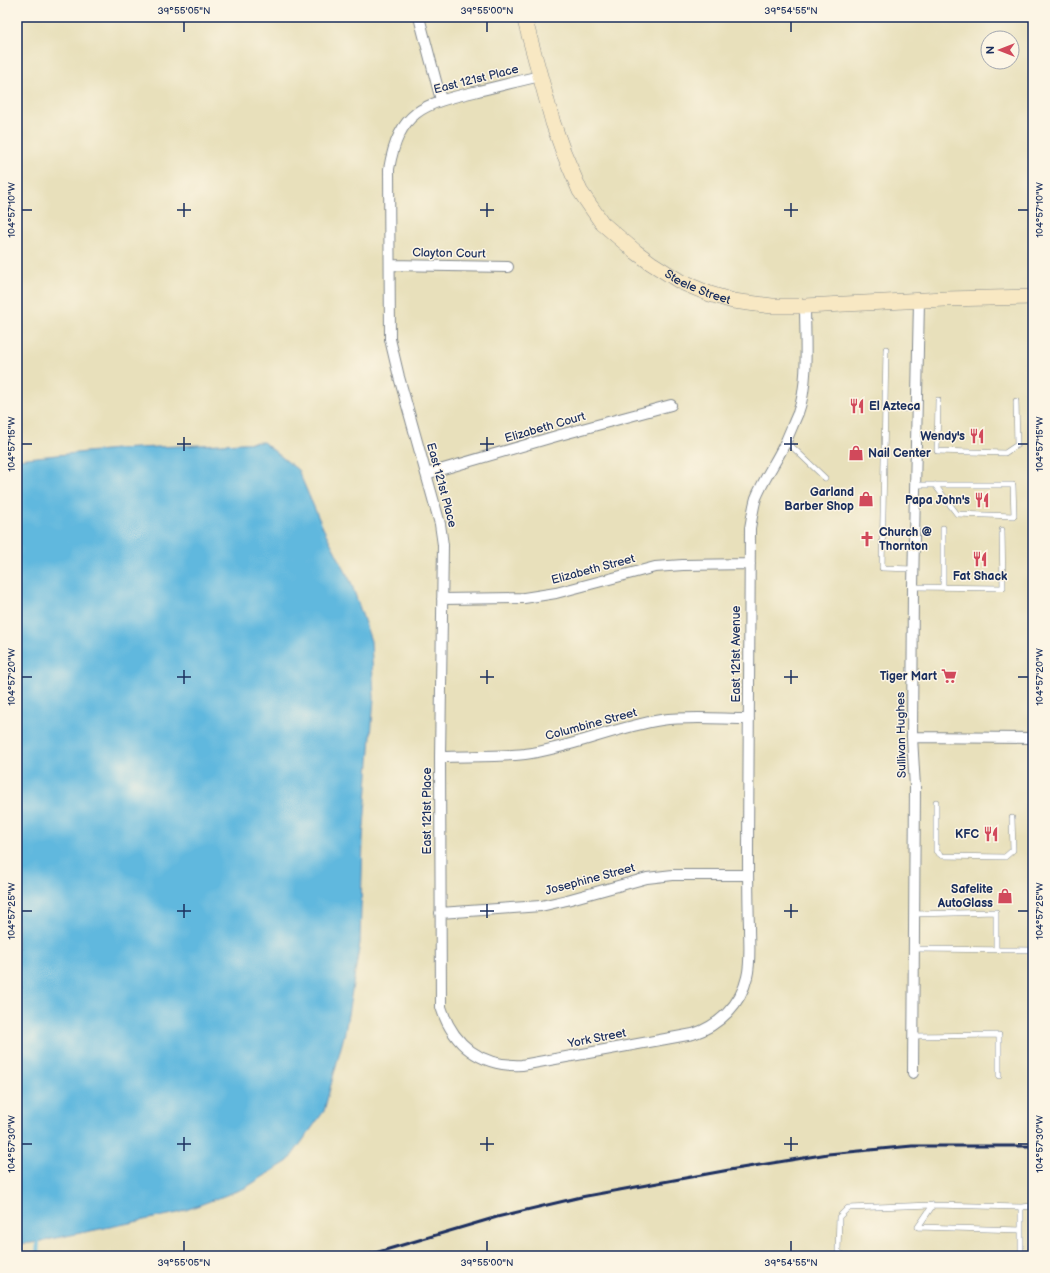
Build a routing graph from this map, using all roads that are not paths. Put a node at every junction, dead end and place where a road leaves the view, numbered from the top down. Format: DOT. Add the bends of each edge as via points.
graph roads {
  1 [pos="419,17"];
  2 [pos="524,17"];
  3 [pos="540,76"];
  4 [pos="441,100"];
  5 [pos="390,265"];
  6 [pos="508,268"];
  7 [pos="1033,297"];
  8 [pos="919,301"];
  9 [pos="805,306"];
  10 [pos="886,349"];
  11 [pos="938,400"];
  12 [pos="1016,401"];
  13 [pos="671,405"];
  14 [pos="885,409"];
  15 [pos="917,409"];
  16 [pos="786,441"];
  17 [pos="426,474"];
  18 [pos="825,478"];
  19 [pos="916,484"];
  20 [pos="935,484"];
  21 [pos="943,528"];
  22 [pos="1002,530"];
  23 [pos="750,564"];
  24 [pos="913,569"];
  25 [pos="913,587"];
  26 [pos="943,588"];
  27 [pos="442,599"];
  28 [pos="749,719"];
  29 [pos="912,737"];
  30 [pos="1033,738"];
  31 [pos="440,757"];
  32 [pos="936,802"];
  33 [pos="1012,818"];
  34 [pos="748,875"];
  35 [pos="440,913"];
  36 [pos="914,914"];
  37 [pos="914,949"];
  38 [pos="996,950"];
  39 [pos="1033,950"];
  40 [pos="731,1009"];
  41 [pos="913,1036"];
  42 [pos="464,1046"];
  43 [pos="913,1073"];
  44 [pos="999,1076"];
  45 [pos="933,1205"];
  46 [pos="1033,1206"];
  47 [pos="1021,1207"];
  48 [pos="1021,1230"];
  49 [pos="844,1256"];
  50 [pos="1021,1256"];
  1 -- 4 [label="street"];
  2 -- 3 [label="street, Steele Street"];
  3 -- 4 [label="street, East 121st Place"];
  3 -- 9 [label="street, Steele Street" via="563,151 580,190 602,223 651,263 681,282 710,294 745,303"];
  4 -- 5 [label="street, East 121st Place" via="424,108 407,122 392,154 389,169"];
  5 -- 6 [label="street, Clayton Court"];
  5 -- 17 [label="street, East 121st Place" via="390,339"];
  7 -- 8 [label="street, Steele Street"];
  8 -- 9 [label="street, Steele Street"];
  8 -- 15 [label="street, Sullivan Hughes"];
  9 -- 16 [label="street, East 121st Avenue" via="804,385 798,412"];
  10 -- 14 [label="lane"];
  11 -- 12 [label="lane" via="938,451 1005,453 1017,445"];
  13 -- 17 [label="street, Elizabeth Court"];
  14 -- 15 [label="lane"];
  14 -- 24 [label="lane" via="882,568"];
  15 -- 19 [label="street, Sullivan Hughes"];
  16 -- 18 [label="lane"];
  16 -- 23 [label="street, East 121st Avenue" via="756,500 750,528"];
  17 -- 27 [label="street, East 121st Place" via="443,544"];
  19 -- 20 [label="lane"];
  19 -- 24 [label="street, Sullivan Hughes"];
  20 -- 20 [label="lane" via="1013,484 1014,516 957,514"];
  21 -- 26 [label="lane"];
  22 -- 26 [label="lane" via="1003,588"];
  23 -- 27 [label="street, Elizabeth Street" via="654,567 556,593 524,598"];
  23 -- 28 [label="street, East 121st Avenue"];
  24 -- 25 [label="street, Sullivan Hughes"];
  25 -- 26 [label="lane"];
  25 -- 29 [label="street, Sullivan Hughes"];
  27 -- 31 [label="street, East 121st Place"];
  28 -- 31 [label="street, Columbine Street" via="660,720 524,754"];
  28 -- 34 [label="street, East 121st Avenue"];
  29 -- 30 [label="street"];
  29 -- 36 [label="street, Sullivan Hughes" via="915,787"];
  31 -- 35 [label="street, East 121st Place"];
  32 -- 33 [label="lane" via="936,851 942,856 1005,857 1013,850"];
  34 -- 35 [label="street, Josephine Street" via="681,874 654,877 541,906"];
  34 -- 40 [label="street, East 121st Avenue" via="748,971 745,984"];
  35 -- 42 [label="street, East 121st Place" via="441,1007 453,1034"];
  36 -- 37 [label="street, Sullivan Hughes"];
  36 -- 38 [label="lane" via="996,912"];
  37 -- 38 [label="lane"];
  37 -- 41 [label="street, Sullivan Hughes"];
  38 -- 39 [label="lane"];
  40 -- 42 [label="street, York Street" via="709,1028 693,1034 522,1065 511,1066 486,1061"];
  41 -- 43 [label="street, Sullivan Hughes"];
  41 -- 44 [label="lane" via="999,1035"];
  45 -- 47 [label="lane"];
  45 -- 48 [label="lane" via="918,1228"];
  45 -- 49 [label="lane" via="848,1208 839,1217 838,1251"];
  46 -- 47 [label="lane"];
  47 -- 48 [label="lane"];
  48 -- 50 [label="lane"];
}
